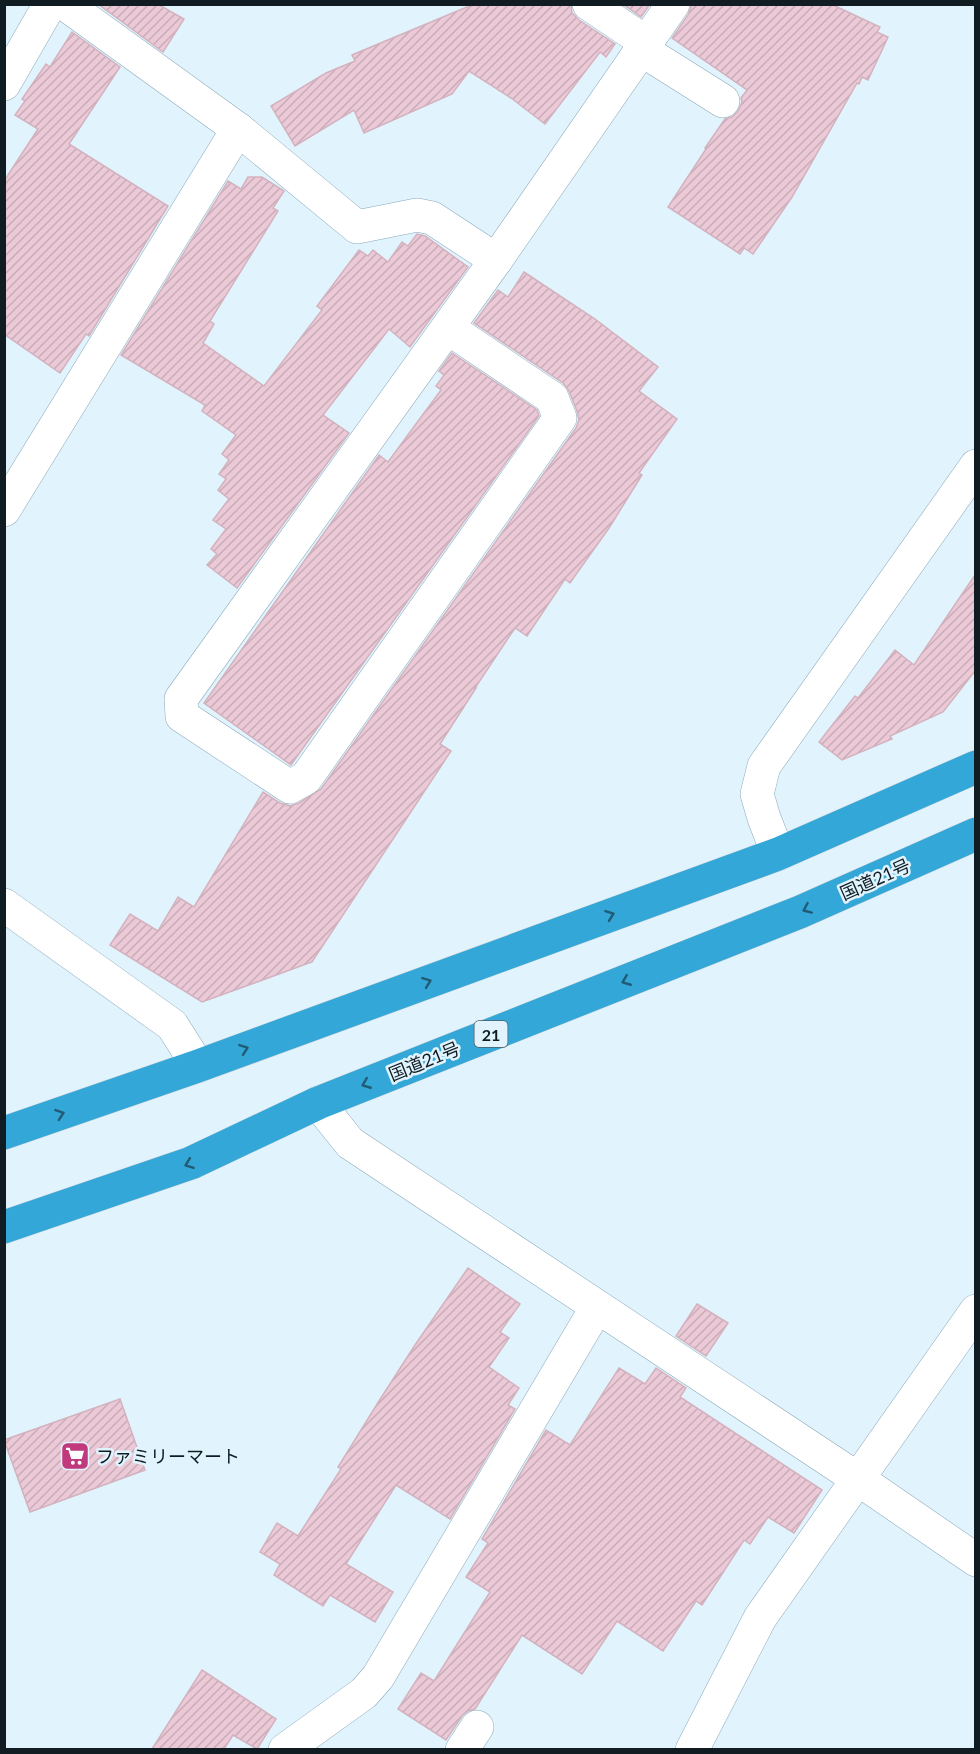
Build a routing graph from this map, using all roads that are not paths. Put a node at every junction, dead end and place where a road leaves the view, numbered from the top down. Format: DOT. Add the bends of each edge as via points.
graph roads {
  1 [pos="50,4"];
  2 [pos="65,4"];
  3 [pos="590,4"];
  4 [pos="673,4"];
  5 [pos="644,46"];
  6 [pos="4,84"];
  7 [pos="723,101"];
  8 [pos="238,129"];
  9 [pos="496,260"];
  10 [pos="448,328"];
  11 [pos="975,466"];
  12 [pos="4,510"];
  13 [pos="975,767"];
  14 [pos="975,834"];
  15 [pos="778,854"];
  16 [pos="4,905"];
  17 [pos="198,1066"];
  18 [pos="318,1103"];
  19 [pos="4,1133"];
  20 [pos="4,1227"];
  21 [pos="597,1307"];
  22 [pos="975,1311"];
  23 [pos="858,1479"];
  24 [pos="975,1560"];
  25 [pos="285,1749"];
  26 [pos="692,1749"];
  1 -- 6 [label="street"];
  2 -- 8 [label="street"];
  3 -- 5 [label="street"];
  4 -- 5 [label="street"];
  5 -- 7 [label="street"];
  5 -- 9 [label="street"];
  8 -- 9 [label="street" via="357,227 417,215 432,218"];
  8 -- 12 [label="street"];
  9 -- 10 [label="street"];
  10 -- 10 [label="street" via="181,699 182,716 290,787 306,778 560,418 552,398"];
  11 -- 15 [label="street" via="764,766 757,794"];
  13 -- 15 [label="highway"];
  14 -- 18 [label="highway, 国道21号 / 21, one-way" via="800,912"];
  17 -- 15 [label="highway, one-way"];
  16 -- 17 [label="street" via="172,1024"];
  19 -- 17 [label="highway, one-way"];
  18 -- 20 [label="highway, 国道21号 / 21, one-way" via="191,1163"];
  18 -- 21 [label="street" via="350,1143"];
  21 -- 23 [label="street"];
  21 -- 25 [label="street" via="378,1677 364,1693"];
  22 -- 23 [label="street"];
  23 -- 24 [label="street"];
  23 -- 26 [label="street" via="760,1618"];
}
